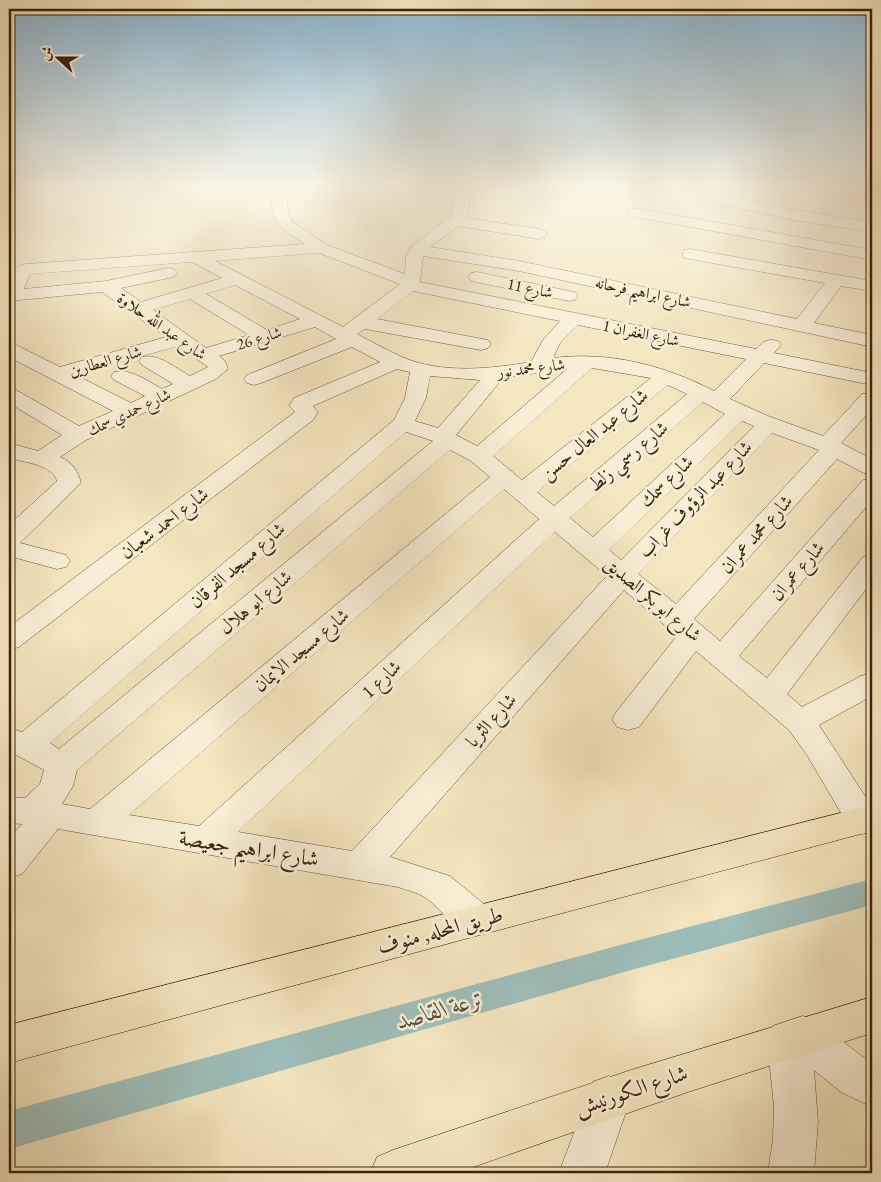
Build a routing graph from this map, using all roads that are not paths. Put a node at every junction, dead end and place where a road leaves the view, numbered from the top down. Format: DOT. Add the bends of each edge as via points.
graph roads {
  1 [pos="313,243"];
  2 [pos="432,243"];
  3 [pos="497,243"];
  4 [pos="734,243"];
  5 [pos="808,243"];
  6 [pos="522,247"];
  7 [pos="320,248"];
  8 [pos="690,254"];
  9 [pos="872,254"];
  10 [pos="195,257"];
  11 [pos="721,259"];
  12 [pos="79,265"];
  13 [pos="413,271"];
  14 [pos="168,272"];
  15 [pos="238,280"];
  16 [pos="836,280"];
  17 [pos="872,286"];
  18 [pos="73,290"];
  19 [pos="112,290"];
  20 [pos="192,293"];
  21 [pos="11,296"];
  22 [pos="588,300"];
  23 [pos="138,309"];
  24 [pos="9,313"];
  25 [pos="574,319"];
  26 [pos="315,321"];
  27 [pos="351,332"];
  28 [pos="796,332"];
  29 [pos="264,336"];
  30 [pos="181,339"];
  31 [pos="239,344"];
  32 [pos="481,344"];
  33 [pos="868,345"];
  34 [pos="9,349"];
  35 [pos="256,354"];
  36 [pos="760,356"];
  37 [pos="211,360"];
  38 [pos="149,361"];
  39 [pos="587,362"];
  40 [pos="540,365"];
  41 [pos="408,366"];
  42 [pos="497,373"];
  43 [pos="57,374"];
  44 [pos="121,376"];
  45 [pos="665,377"];
  46 [pos="254,379"];
  47 [pos="189,384"];
  48 [pos="871,389"];
  49 [pos="9,394"];
  50 [pos="162,396"];
  51 [pos="708,397"];
  52 [pos="130,411"];
  53 [pos="739,412"];
  54 [pos="402,424"];
  55 [pos="768,424"];
  56 [pos="78,435"];
  57 [pos="445,438"];
  58 [pos="830,447"];
  59 [pos="9,450"];
  60 [pos="479,456"];
  61 [pos="40,460"];
  62 [pos="872,468"];
  63 [pos="514,484"];
  64 [pos="872,486"];
  65 [pos="555,518"];
  66 [pos="9,540"];
  67 [pos="9,548"];
  68 [pos="594,550"];
  69 [pos="57,561"];
  70 [pos="872,563"];
  71 [pos="623,574"];
  72 [pos="686,627"];
  73 [pos="9,641"];
  74 [pos="722,657"];
  75 [pos="872,683"];
  76 [pos="769,696"];
  77 [pos="628,719"];
  78 [pos="800,722"];
  79 [pos="18,742"];
  80 [pos="61,765"];
  81 [pos="30,813"];
  82 [pos="867,820"];
  83 [pos="96,823"];
  84 [pos="206,841"];
  85 [pos="9,864"];
  86 [pos="360,866"];
  87 [pos="476,920"];
  88 [pos="872,1015"];
  89 [pos="796,1037"];
  90 [pos="9,1044"];
  91 [pos="872,1087"];
  92 [pos="609,1097"];
  93 [pos="393,1173"];
  94 [pos="582,1173"];
  95 [pos="791,1173"];
  1 -- 7 [label="street"];
  2 -- 13 [label="street"];
  3 -- 6 [label="street"];
  4 -- 11 [label="street"];
  5 -- 9 [label="street"];
  7 -- 10 [label="street"];
  7 -- 13 [label="street"];
  8 -- 11 [label="street"];
  10 -- 12 [label="street"];
  10 -- 15 [label="street, شارع محمد نور"];
  11 -- 16 [label="street"];
  12 -- 18 [label="street"];
  12 -- 21 [label="street" via="23,270"];
  13 -- 22 [label="street, شارع 11" via="461,273"];
  13 -- 25 [label="street, شارع الغفران 1"];
  13 -- 27 [label="street"];
  13 -- 28 [label="street, شارع ابراهيم فرحانه" via="520,266"];
  14 -- 19 [label="street"];
  15 -- 20 [label="street"];
  15 -- 26 [label="street, شارع محمد نور"];
  16 -- 17 [label="street"];
  16 -- 28 [label="street"];
  18 -- 19 [label="street"];
  18 -- 21 [label="street"];
  19 -- 23 [label="street, شارع عبد الله حلاوة"];
  19 -- 24 [label="street"];
  20 -- 23 [label="street"];
  20 -- 29 [label="street"];
  23 -- 30 [label="street, شارع عبد الله حلاوة"];
  25 -- 36 [label="street, شارع الغفران 1"];
  25 -- 40 [label="street" via="557,333 546,348"];
  26 -- 27 [label="street, شارع محمد نور"];
  26 -- 29 [label="street, شارع 26"];
  27 -- 32 [label="street"];
  27 -- 41 [label="street, شارع محمد نور"];
  27 -- 46 [label="street"];
  28 -- 33 [label="street, شارع ابراهيم فرحانه"];
  28 -- 36 [label="street, شارع رسمي زلط" via="778,338"];
  29 -- 31 [label="street, شارع 26"];
  30 -- 37 [label="street, شارع عبد الله حلاوة"];
  30 -- 43 [label="street, شارع العطارين"];
  31 -- 35 [label="street"];
  31 -- 37 [label="street, شارع 26"];
  34 -- 43 [label="street"];
  36 -- 48 [label="street, شارع الغفران 1"];
  36 -- 51 [label="street, شارع رسمي زلط"];
  37 -- 47 [label="street, شارع حمدي سمك" via="214,372"];
  38 -- 47 [label="street"];
  39 -- 40 [label="street, شارع محمد نور"];
  39 -- 45 [label="street, شارع محمد نور" via="628,367"];
  39 -- 60 [label="street"];
  40 -- 42 [label="street, شارع محمد نور"];
  41 -- 42 [label="street, شارع محمد نور" via="473,374"];
  41 -- 54 [label="street, شارع مسجد الفرقان" via="420,386 414,405"];
  41 -- 73 [label="street, شارع احمد شعبان" via="302,403 300,406 307,412 305,415"];
  42 -- 57 [label="street, شارع ابو هلال"];
  43 -- 52 [label="street"];
  44 -- 50 [label="street"];
  45 -- 51 [label="street, شارع محمد نور"];
  45 -- 63 [label="street, شارع عبد العال حسن"];
  47 -- 50 [label="street, شارع حمدي سمك"];
  48 -- 58 [label="street, شارع محمد عمران"];
  49 -- 56 [label="street"];
  50 -- 52 [label="street, شارع حمدي سمك"];
  51 -- 53 [label="street, شارع محمد نور"];
  51 -- 65 [label="street, شارع رسمي زلط"];
  52 -- 56 [label="street, شارع حمدي سمك"];
  53 -- 55 [label="street, شارع محمد نور"];
  53 -- 68 [label="street, شارع سمك"];
  54 -- 57 [label="street, شارع ابو بكر الصديق"];
  54 -- 79 [label="street, شارع مسجد الفرقان"];
  55 -- 58 [label="street, شارع محمد نور"];
  55 -- 71 [label="street, شارع عبد الرؤوف غراب"];
  56 -- 61 [label="street, شارع حمدي سمك"];
  57 -- 60 [label="street, شارع ابو بكر الصديق"];
  57 -- 80 [label="street, شارع ابو هلال"];
  58 -- 62 [label="street, شارع محمد نور"];
  58 -- 72 [label="street, شارع محمد عمران"];
  59 -- 61 [label="street"];
  60 -- 63 [label="street, شارع ابو بكر الصديق"];
  61 -- 66 [label="street" via="63,468 69,474 69,482"];
  63 -- 65 [label="street, شارع ابو بكر الصديق"];
  63 -- 83 [label="street, شارع مسجد الايمان"];
  64 -- 74 [label="street, شارع عمران"];
  65 -- 68 [label="street, شارع ابو بكر الصديق"];
  65 -- 84 [label="street, شارع 1"];
  67 -- 69 [label="street"];
  68 -- 71 [label="street, شارع ابو بكر الصديق"];
  70 -- 76 [label="street"];
  71 -- 72 [label="street, شارع ابو بكر الصديق"];
  71 -- 86 [label="street, شارع الثريا"];
  72 -- 74 [label="street, شارع ابو بكر الصديق"];
  72 -- 77 [label="street, شارع محمد عمران"];
  74 -- 76 [label="street, شارع ابو بكر الصديق"];
  75 -- 78 [label="street"];
  76 -- 78 [label="street, شارع ابو بكر الصديق"];
  78 -- 82 [label="street, شارع ابو بكر الصديق"];
  79 -- 80 [label="street"];
  80 -- 81 [label="street" via="60,781 49,797"];
  81 -- 83 [label="street, شارع ابراهيم جعيصة"];
  81 -- 85 [label="street"];
  82 -- 87 [label="main road, طريق المحله, منوف"];
  83 -- 84 [label="street, شارع ابراهيم جعيصة"];
  84 -- 86 [label="street, شارع ابراهيم جعيصة"];
  86 -- 87 [label="street, شارع ابراهيم جعيصة" via="400,873 437,886"];
  87 -- 90 [label="main road, طريق المحله, منوف"];
  88 -- 89 [label="main road, شارع الكورنيش"];
  89 -- 91 [label="street"];
  89 -- 92 [label="main road, شارع الكورنيش"];
  89 -- 95 [label="street" via="796,1147"];
  92 -- 93 [label="main road, شارع الكورنيش"];
  92 -- 94 [label="street"];
}
